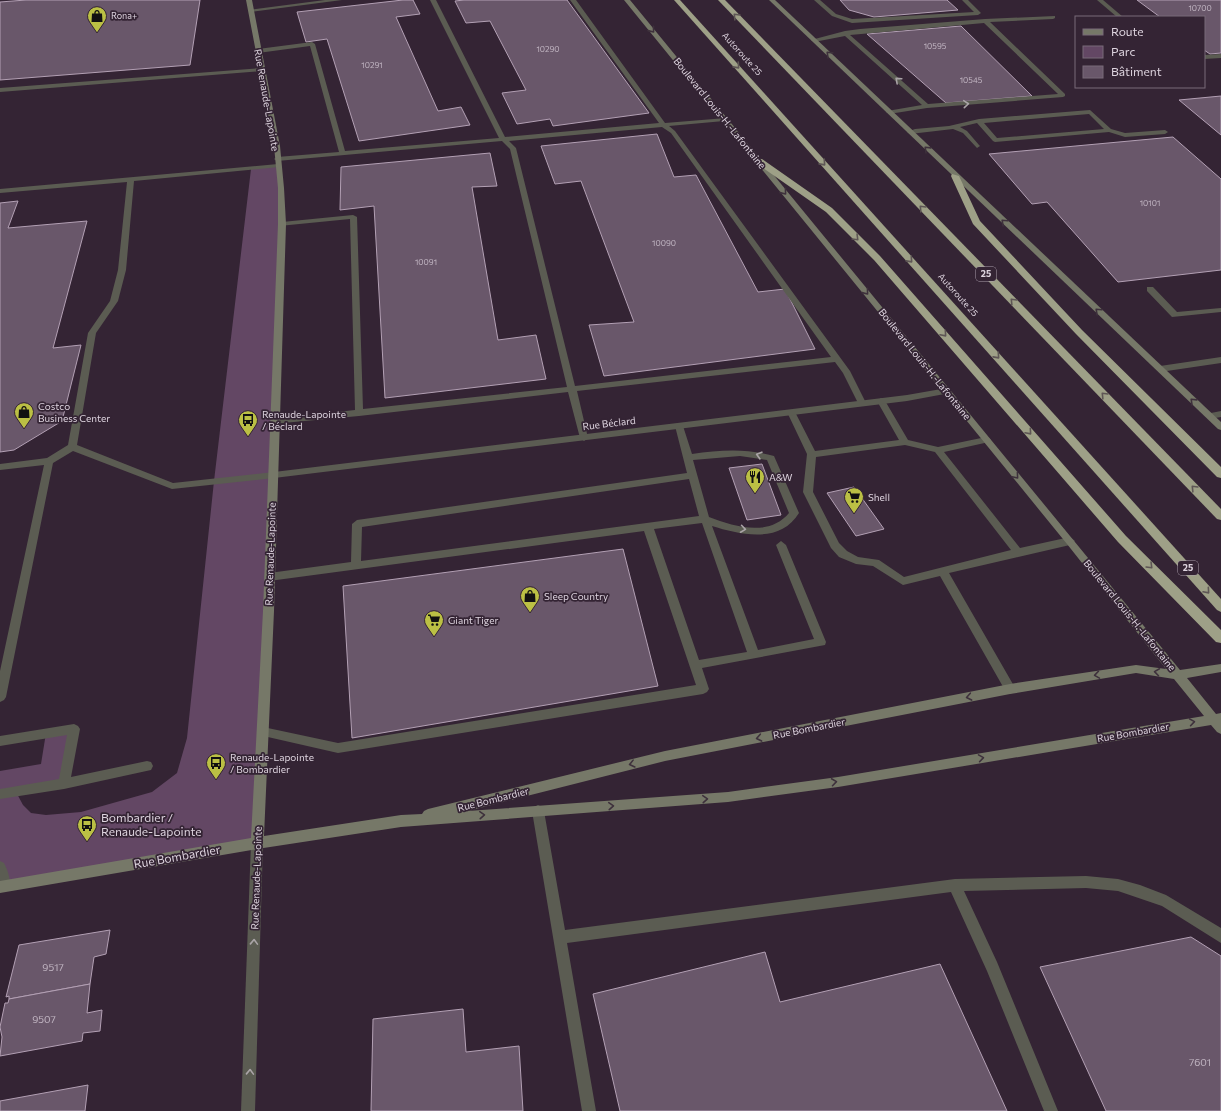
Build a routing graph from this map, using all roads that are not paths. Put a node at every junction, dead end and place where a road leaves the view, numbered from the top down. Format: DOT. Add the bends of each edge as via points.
graph roads {
  1 [pos="249,0"];
  2 [pos="339,0"];
  3 [pos="433,0"];
  4 [pos="573,0"];
  5 [pos="627,0"];
  6 [pos="677,0"];
  7 [pos="721,0"];
  8 [pos="772,0"];
  9 [pos="817,0"];
  10 [pos="965,0"];
  11 [pos="1100,0"];
  12 [pos="251,10"];
  13 [pos="1054,16"];
  14 [pos="1119,16"];
  15 [pos="985,21"];
  16 [pos="845,33"];
  17 [pos="814,40"];
  18 [pos="258,51"];
  19 [pos="1221,56"];
  20 [pos="1205,57"];
  21 [pos="261,70"];
  22 [pos="0,90"];
  23 [pos="927,106"];
  24 [pos="889,112"];
  25 [pos="724,119"];
  26 [pos="979,121"];
  27 [pos="664,125"];
  28 [pos="954,127"];
  29 [pos="1109,130"];
  30 [pos="910,132"];
  31 [pos="1165,132"];
  32 [pos="503,139"];
  33 [pos="977,146"];
  34 [pos="342,152"];
  35 [pos="759,161"];
  36 [pos="278,163"];
  37 [pos="955,176"];
  38 [pos="131,179"];
  39 [pos="0,191"];
  40 [pos="282,224"];
  41 [pos="1150,289"];
  42 [pos="1221,310"];
  43 [pos="837,359"];
  44 [pos="1221,360"];
  45 [pos="1160,369"];
  46 [pos="571,389"];
  47 [pos="947,392"];
  48 [pos="880,401"];
  49 [pos="862,403"];
  50 [pos="791,412"];
  51 [pos="359,413"];
  52 [pos="1221,414"];
  53 [pos="1209,416"];
  54 [pos="275,422"];
  55 [pos="679,426"];
  56 [pos="1221,428"];
  57 [pos="584,438"];
  58 [pos="986,440"];
  59 [pos="905,442"];
  60 [pos="72,447"];
  61 [pos="938,450"];
  62 [pos="812,454"];
  63 [pos="688,458"];
  64 [pos="49,461"];
  65 [pos="0,467"];
  66 [pos="1221,474"];
  67 [pos="274,475"];
  68 [pos="693,475"];
  69 [pos="1221,516"];
  70 [pos="705,519"];
  71 [pos="648,527"];
  72 [pos="1070,541"];
  73 [pos="781,545"];
  74 [pos="1018,552"];
  75 [pos="356,566"];
  76 [pos="943,572"];
  77 [pos="269,577"];
  78 [pos="1221,607"];
  79 [pos="1221,638"];
  80 [pos="754,655"];
  81 [pos="695,665"];
  82 [pos="1216,669"];
  83 [pos="1177,675"];
  84 [pos="1010,689"];
  85 [pos="0,697"];
  86 [pos="1217,718"];
  87 [pos="1221,729"];
  88 [pos="263,732"];
  89 [pos="0,741"];
  90 [pos="147,766"];
  91 [pos="64,784"];
  92 [pos="0,794"];
  93 [pos="538,811"];
  94 [pos="401,821"];
  95 [pos="257,843"];
  96 [pos="0,868"];
  97 [pos="955,885"];
  98 [pos="2,887"];
  99 [pos="1221,936"];
  100 [pos="560,937"];
  101 [pos="248,1111"];
  102 [pos="589,1111"];
  103 [pos="1051,1111"];
  1 -- 12 [label="street, Rue Renaude-Lapointe"];
  2 -- 12 [label="street"];
  3 -- 32 [label="street"];
  4 -- 27 [label="street"];
  5 -- 25 [label="street, Boulevard Louis-H.-Lafontaine, one-way"];
  6 -- 78 [label="highway, Autoroute 25 / 25, one-way"];
  69 -- 7 [label="highway, 25, one-way"];
  8 -- 17 [label="street"];
  9 -- 10 [label="street" via="837,17 857,22 978,13"];
  11 -- 14 [label="street"];
  12 -- 18 [label="street, Rue Renaude-Lapointe"];
  13 -- 15 [label="street"];
  15 -- 16 [label="street"];
  23 -- 15 [label="street, one-way" via="1063,95"];
  16 -- 17 [label="street"];
  23 -- 16 [label="street, one-way"];
  24 -- 17 [label="street, one-way"];
  18 -- 21 [label="street, Rue Renaude-Lapointe"];
  18 -- 34 [label="street" via="312,44"];
  19 -- 20 [label="street"];
  21 -- 22 [label="street"];
  21 -- 36 [label="street, Rue Renaude-Lapointe" via="277,146"];
  23 -- 24 [label="street"];
  24 -- 30 [label="street"];
  25 -- 27 [label="street"];
  25 -- 35 [label="street, Boulevard Louis-H.-Lafontaine"];
  26 -- 28 [label="street"];
  26 -- 29 [label="street" via="1090,112"];
  26 -- 29 [label="street" via="995,140"];
  27 -- 32 [label="street"];
  27 -- 43 [label="street" via="673,132"];
  28 -- 30 [label="street"];
  28 -- 33 [label="street" via="965,132"];
  29 -- 31 [label="street" via="1125,135"];
  37 -- 30 [label="street, one-way"];
  32 -- 34 [label="street"];
  32 -- 46 [label="street" via="513,148"];
  34 -- 36 [label="street"];
  35 -- 47 [label="street, Boulevard Louis-H.-Lafontaine, one-way"];
  35 -- 79 [label="highway, one-way" via="829,210 876,258 1122,539"];
  36 -- 38 [label="street"];
  36 -- 40 [label="street, Rue Renaude-Lapointe"];
  45 -- 37 [label="street, one-way"];
  37 -- 66 [label="highway" via="976,222 1079,332"];
  38 -- 39 [label="street"];
  38 -- 60 [label="street" via="122,270 114,301 92,333"];
  40 -- 51 [label="street" via="353,217"];
  40 -- 54 [label="street, Rue Renaude-Lapointe"];
  41 -- 42 [label="street" via="1175,315"];
  43 -- 46 [label="street"];
  43 -- 49 [label="street"];
  44 -- 45 [label="street"];
  53 -- 45 [label="street, one-way"];
  46 -- 51 [label="street"];
  46 -- 57 [label="street"];
  47 -- 48 [label="street, Rue Béclard"];
  47 -- 58 [label="street, Boulevard Louis-H.-Lafontaine"];
  48 -- 49 [label="street, Rue Béclard"];
  48 -- 59 [label="street"];
  49 -- 50 [label="street, Rue Béclard"];
  50 -- 55 [label="street, Rue Béclard"];
  50 -- 62 [label="street"];
  51 -- 54 [label="street"];
  52 -- 53 [label="street"];
  53 -- 56 [label="street"];
  54 -- 67 [label="street, Rue Renaude-Lapointe"];
  55 -- 57 [label="street, Rue Béclard"];
  55 -- 63 [label="street"];
  57 -- 67 [label="street, Rue Béclard"];
  58 -- 61 [label="street"];
  58 -- 72 [label="street, Boulevard Louis-H.-Lafontaine, one-way"];
  59 -- 61 [label="street"];
  59 -- 62 [label="street"];
  60 -- 64 [label="street"];
  60 -- 67 [label="street, Rue Béclard" via="172,486"];
  61 -- 74 [label="street"];
  62 -- 76 [label="street" via="808,492 834,545 842,554 856,560 875,563 903,581"];
  63 -- 68 [label="street"];
  70 -- 63 [label="street, one-way" via="723,527 753,531 776,529 790,521 794,513 771,458 755,453"];
  64 -- 65 [label="street"];
  64 -- 85 [label="street"];
  67 -- 77 [label="street, Rue Renaude-Lapointe"];
  68 -- 70 [label="street"];
  68 -- 75 [label="street" via="357,524"];
  70 -- 71 [label="street"];
  70 -- 80 [label="street"];
  71 -- 75 [label="street"];
  71 -- 81 [label="street"];
  72 -- 74 [label="street"];
  72 -- 83 [label="street, Boulevard Louis-H.-Lafontaine"];
  73 -- 80 [label="street" via="821,642"];
  74 -- 76 [label="street"];
  75 -- 77 [label="street"];
  76 -- 84 [label="street"];
  77 -- 88 [label="street, Rue Renaude-Lapointe"];
  80 -- 81 [label="street"];
  81 -- 88 [label="street" via="703,689 338,748"];
  82 -- 83 [label="street, Rue Bombardier"];
  83 -- 84 [label="street, Rue Bombardier, one-way" via="1136,669"];
  83 -- 86 [label="street, Boulevard Louis-H.-Lafontaine"];
  84 -- 94 [label="street, Rue Bombardier, one-way" via="665,756"];
  86 -- 87 [label="street, Boulevard Louis-H.-Lafontaine"];
  93 -- 86 [label="street, Rue Bombardier, one-way" via="728,797 838,782"];
  88 -- 95 [label="street, Rue Renaude-Lapointe"];
  89 -- 91 [label="street" via="74,729"];
  90 -- 91 [label="street"];
  91 -- 92 [label="street"];
  94 -- 93 [label="street, Rue Bombardier, one-way"];
  93 -- 100 [label="street"];
  94 -- 95 [label="street, Rue Bombardier"];
  95 -- 98 [label="street, Rue Bombardier"];
  101 -- 95 [label="street, Rue Renaude-Lapointe, one-way"];
  96 -- 98 [label="street"];
  97 -- 99 [label="street" via="1086,882 1118,885 1166,901"];
  97 -- 100 [label="street"];
  97 -- 103 [label="street"];
  100 -- 102 [label="street"];
}
